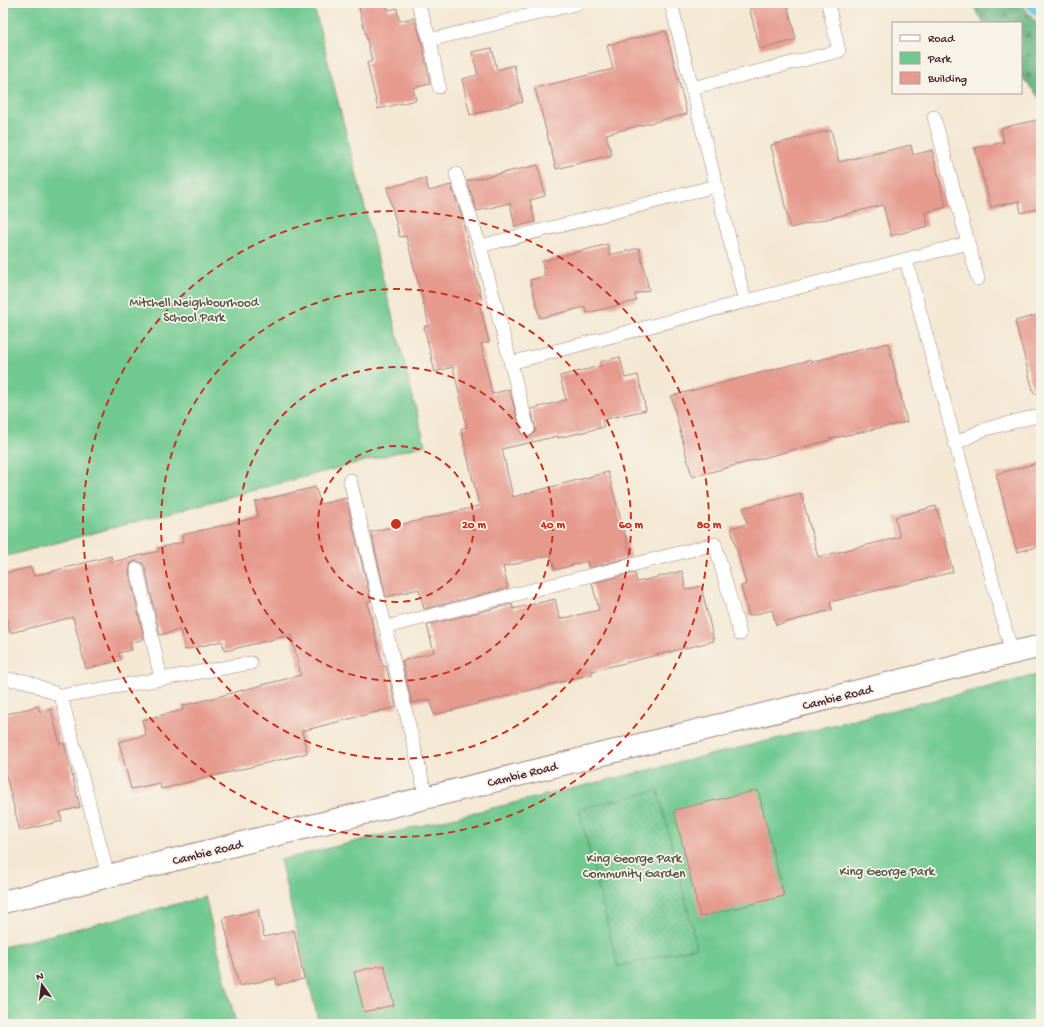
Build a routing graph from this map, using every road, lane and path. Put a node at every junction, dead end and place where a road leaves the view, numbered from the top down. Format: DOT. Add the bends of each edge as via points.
graph roads {
  1 [pos="418,3"];
  2 [pos="578,3"];
  3 [pos="671,3"];
  4 [pos="828,3"];
  5 [pos="430,40"];
  6 [pos="439,87"];
  7 [pos="692,88"];
  8 [pos="934,117"];
  9 [pos="456,174"];
  10 [pos="716,186"];
  11 [pos="968,244"];
  12 [pos="480,246"];
  13 [pos="906,260"];
  14 [pos="978,279"];
  15 [pos="745,302"];
  16 [pos="510,363"];
  17 [pos="1041,415"];
  18 [pos="528,429"];
  19 [pos="955,444"];
  20 [pos="350,480"];
  21 [pos="137,569"];
  22 [pos="386,627"];
  23 [pos="740,634"];
  24 [pos="1041,646"];
  25 [pos="1012,653"];
  26 [pos="251,663"];
  27 [pos="3,679"];
  28 [pos="162,679"];
  29 [pos="61,696"];
  30 [pos="426,796"];
  31 [pos="108,876"];
  32 [pos="3,902"];
  1 -- 5 [label="lane"];
  2 -- 5 [label="lane"];
  3 -- 7 [label="lane"];
  4 -- 7 [label="lane" via="839,51"];
  5 -- 6 [label="lane"];
  7 -- 10 [label="lane"];
  8 -- 11 [label="lane"];
  9 -- 12 [label="lane"];
  10 -- 12 [label="lane"];
  10 -- 15 [label="lane"];
  11 -- 13 [label="lane"];
  11 -- 14 [label="lane"];
  12 -- 16 [label="lane"];
  13 -- 15 [label="lane"];
  13 -- 19 [label="lane"];
  15 -- 16 [label="lane"];
  16 -- 18 [label="lane"];
  17 -- 19 [label="lane" via="982,430"];
  19 -- 25 [label="lane"];
  20 -- 22 [label="lane"];
  21 -- 28 [label="lane"];
  22 -- 23 [label="lane" via="715,544"];
  22 -- 30 [label="lane"];
  24 -- 25 [label="main road, Cambie Road"];
  25 -- 30 [label="main road, Cambie Road"];
  26 -- 28 [label="lane"];
  27 -- 29 [label="lane" via="26,681"];
  28 -- 29 [label="lane"];
  29 -- 31 [label="lane"];
  30 -- 31 [label="main road, Cambie Road"];
  31 -- 32 [label="main road, Cambie Road"];
}
